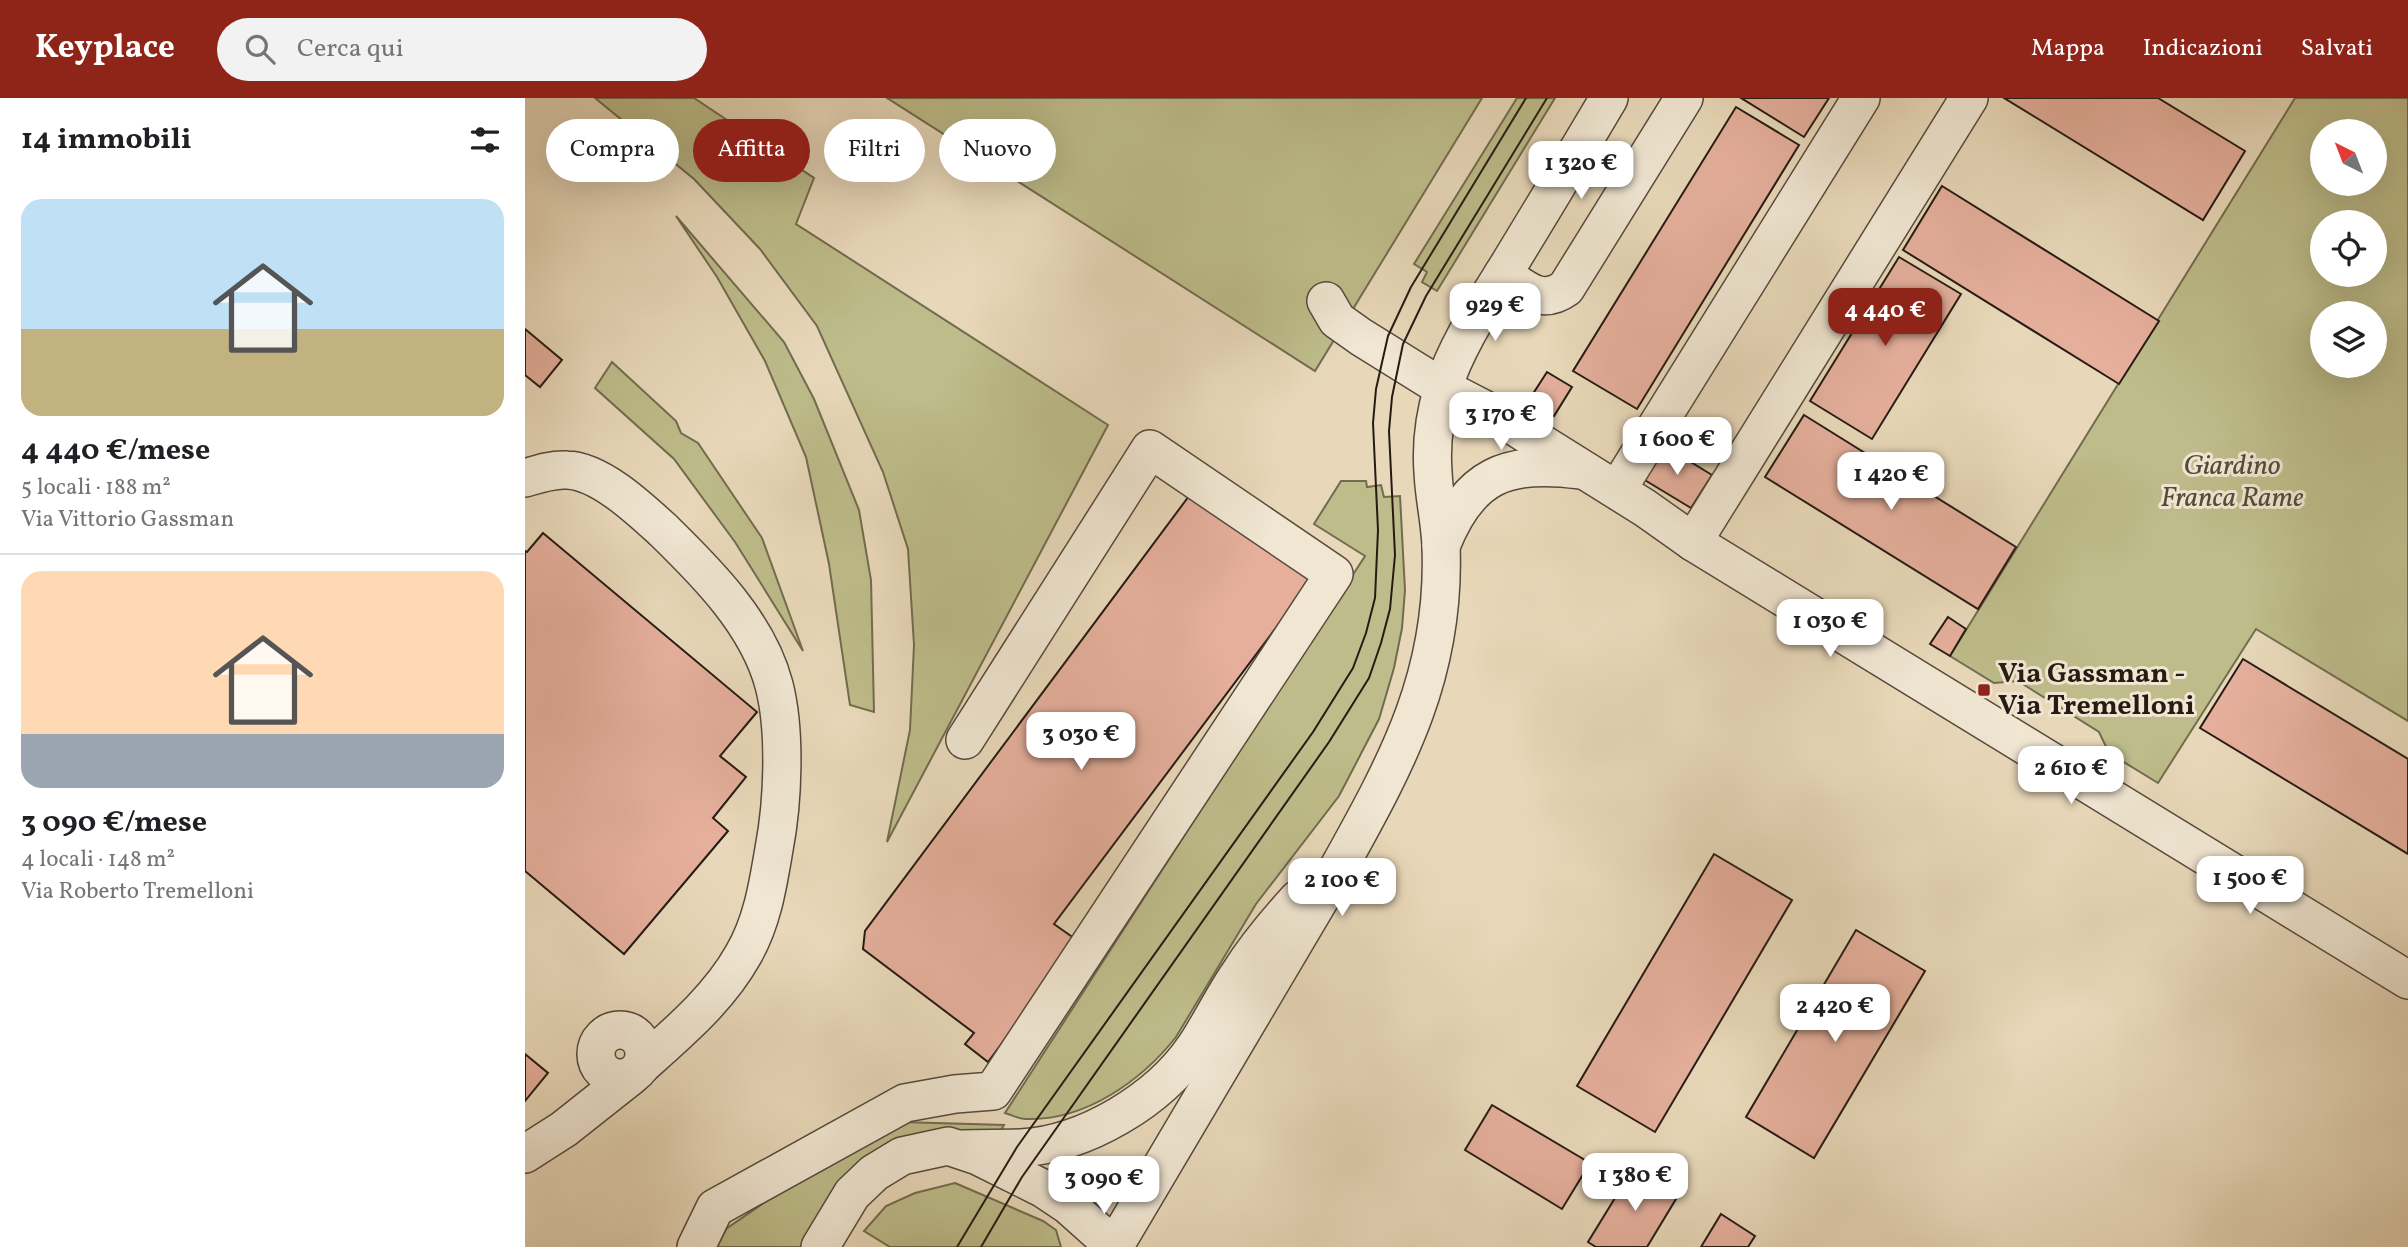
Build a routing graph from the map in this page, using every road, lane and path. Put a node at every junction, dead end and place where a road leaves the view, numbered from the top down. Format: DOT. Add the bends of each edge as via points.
graph roads {
  1 [pos="1609,98"];
  2 [pos="1684,98"];
  3 [pos="1861,98"];
  4 [pos="1969,98"];
  5 [pos="1503,274"];
  6 [pos="1326,301"];
  7 [pos="1443,388"];
  8 [pos="1585,471"];
  9 [pos="525,478"];
  10 [pos="1617,490"];
  11 [pos="1693,542"];
  12 [pos="1441,546"];
  13 [pos="965,740"];
  14 [pos="1357,835"];
  15 [pos="2408,980"];
  16 [pos="637,1070"];
  17 [pos="963,1149"];
  18 [pos="525,1152"];
  19 [pos="1068,1205"];
  20 [pos="696,1247"];
  21 [pos="820,1247"];
  22 [pos="1085,1247"];
  23 [pos="1114,1247"];
  1 -- 5 [label="street"];
  2 -- 5 [label="street" via="1566,288 1544,297"];
  3 -- 10 [label="street"];
  4 -- 11 [label="street"];
  5 -- 7 [label="street" via="1472,325"];
  6 -- 7 [label="street" via="1336,320"];
  7 -- 8 [label="street" via="1490,411"];
  7 -- 12 [label="street" via="1433,458"];
  8 -- 10 [label="street"];
  8 -- 12 [label="street" via="1541,467 1493,477 1464,502"];
  9 -- 16 [label="street" via="564,469 586,473 655,523 737,614 766,663 779,708 780,811 756,929 744,955 717,991"];
  10 -- 11 [label="street"];
  11 -- 15 [label="street"];
  12 -- 14 [label="street" via="1437,621 1423,692 1392,769"];
  13 -- 20 [label="street" via="1150,449 1334,574 993,1091 905,1103 715,1208"];
  14 -- 17 [label="street" via="1239,973 1196,1046 1159,1088 1119,1116 1076,1135 1021,1148"];
  14 -- 23 [label="street"];
  16 -- 18 [label="street" via="564,1129"];
  16 -- 18 [label="street" via="615,1078 601,1070 596,1047 561,1108"];
  17 -- 19 [label="street"];
  17 -- 21 [label="street" via="931,1148 902,1156 874,1173 852,1194"];
  19 -- 22 [label="street"];
  19 -- 23 [label="street"];
}
